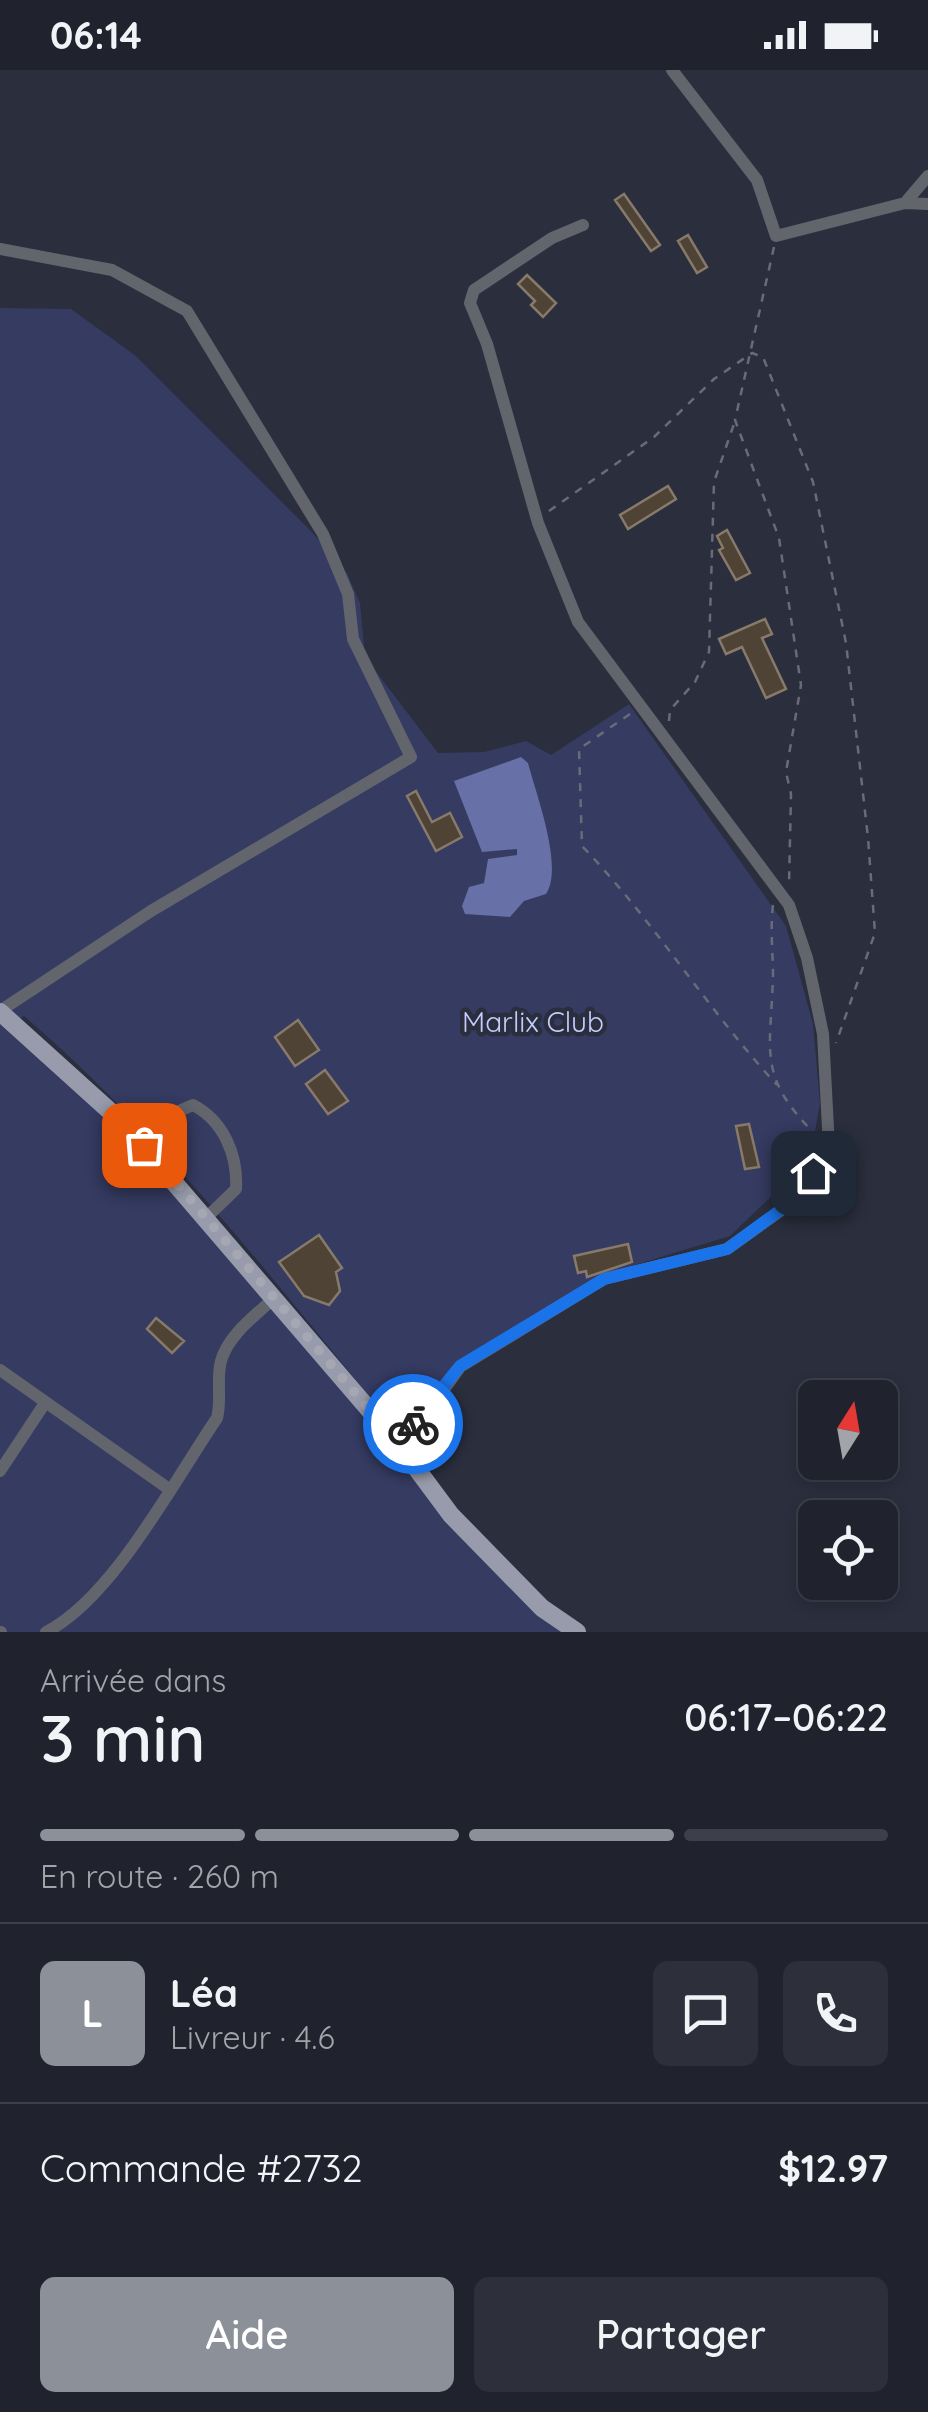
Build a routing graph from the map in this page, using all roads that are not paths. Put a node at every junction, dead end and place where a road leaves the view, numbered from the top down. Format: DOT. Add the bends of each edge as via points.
graph roads {
  1 [pos="672,70"];
  2 [pos="928,176"];
  3 [pos="905,203"];
  4 [pos="928,204"];
  5 [pos="583,226"];
  6 [pos="0,249"];
  7 [pos="0,1012"];
  8 [pos="179,1111"];
  9 [pos="206,1218"];
  10 [pos="274,1298"];
  11 [pos="0,1370"];
  12 [pos="46,1402"];
  13 [pos="396,1441"];
  14 [pos="0,1471"];
  15 [pos="169,1488"];
  16 [pos="46,1632"];
  17 [pos="577,1632"];
  1 -- 3 [label="street" via="757,180 776,236"];
  2 -- 3 [label="street"];
  3 -- 4 [label="street"];
  5 -- 13 [label="street" via="552,238 474,290 470,303 488,344 538,523 578,622 788,906 823,1034 829,1148 797,1198 727,1249 604,1279 460,1366 430,1409"];
  6 -- 7 [label="street" via="112,270 187,311 323,534 348,594 353,639 411,757 151,911"];
  7 -- 9 [label="main road" via="93,1091"];
  8 -- 9 [label="street" via="193,1105 202,1110 238,1162 236,1189"];
  9 -- 10 [label="main road"];
  10 -- 13 [label="main road"];
  10 -- 15 [label="street" via="233,1338 220,1362 217,1418"];
  11 -- 12 [label="street"];
  12 -- 14 [label="street"];
  12 -- 15 [label="street"];
  13 -- 17 [label="main road" via="452,1515 542,1608"];
  15 -- 16 [label="street" via="108,1580 71,1620"];
}
